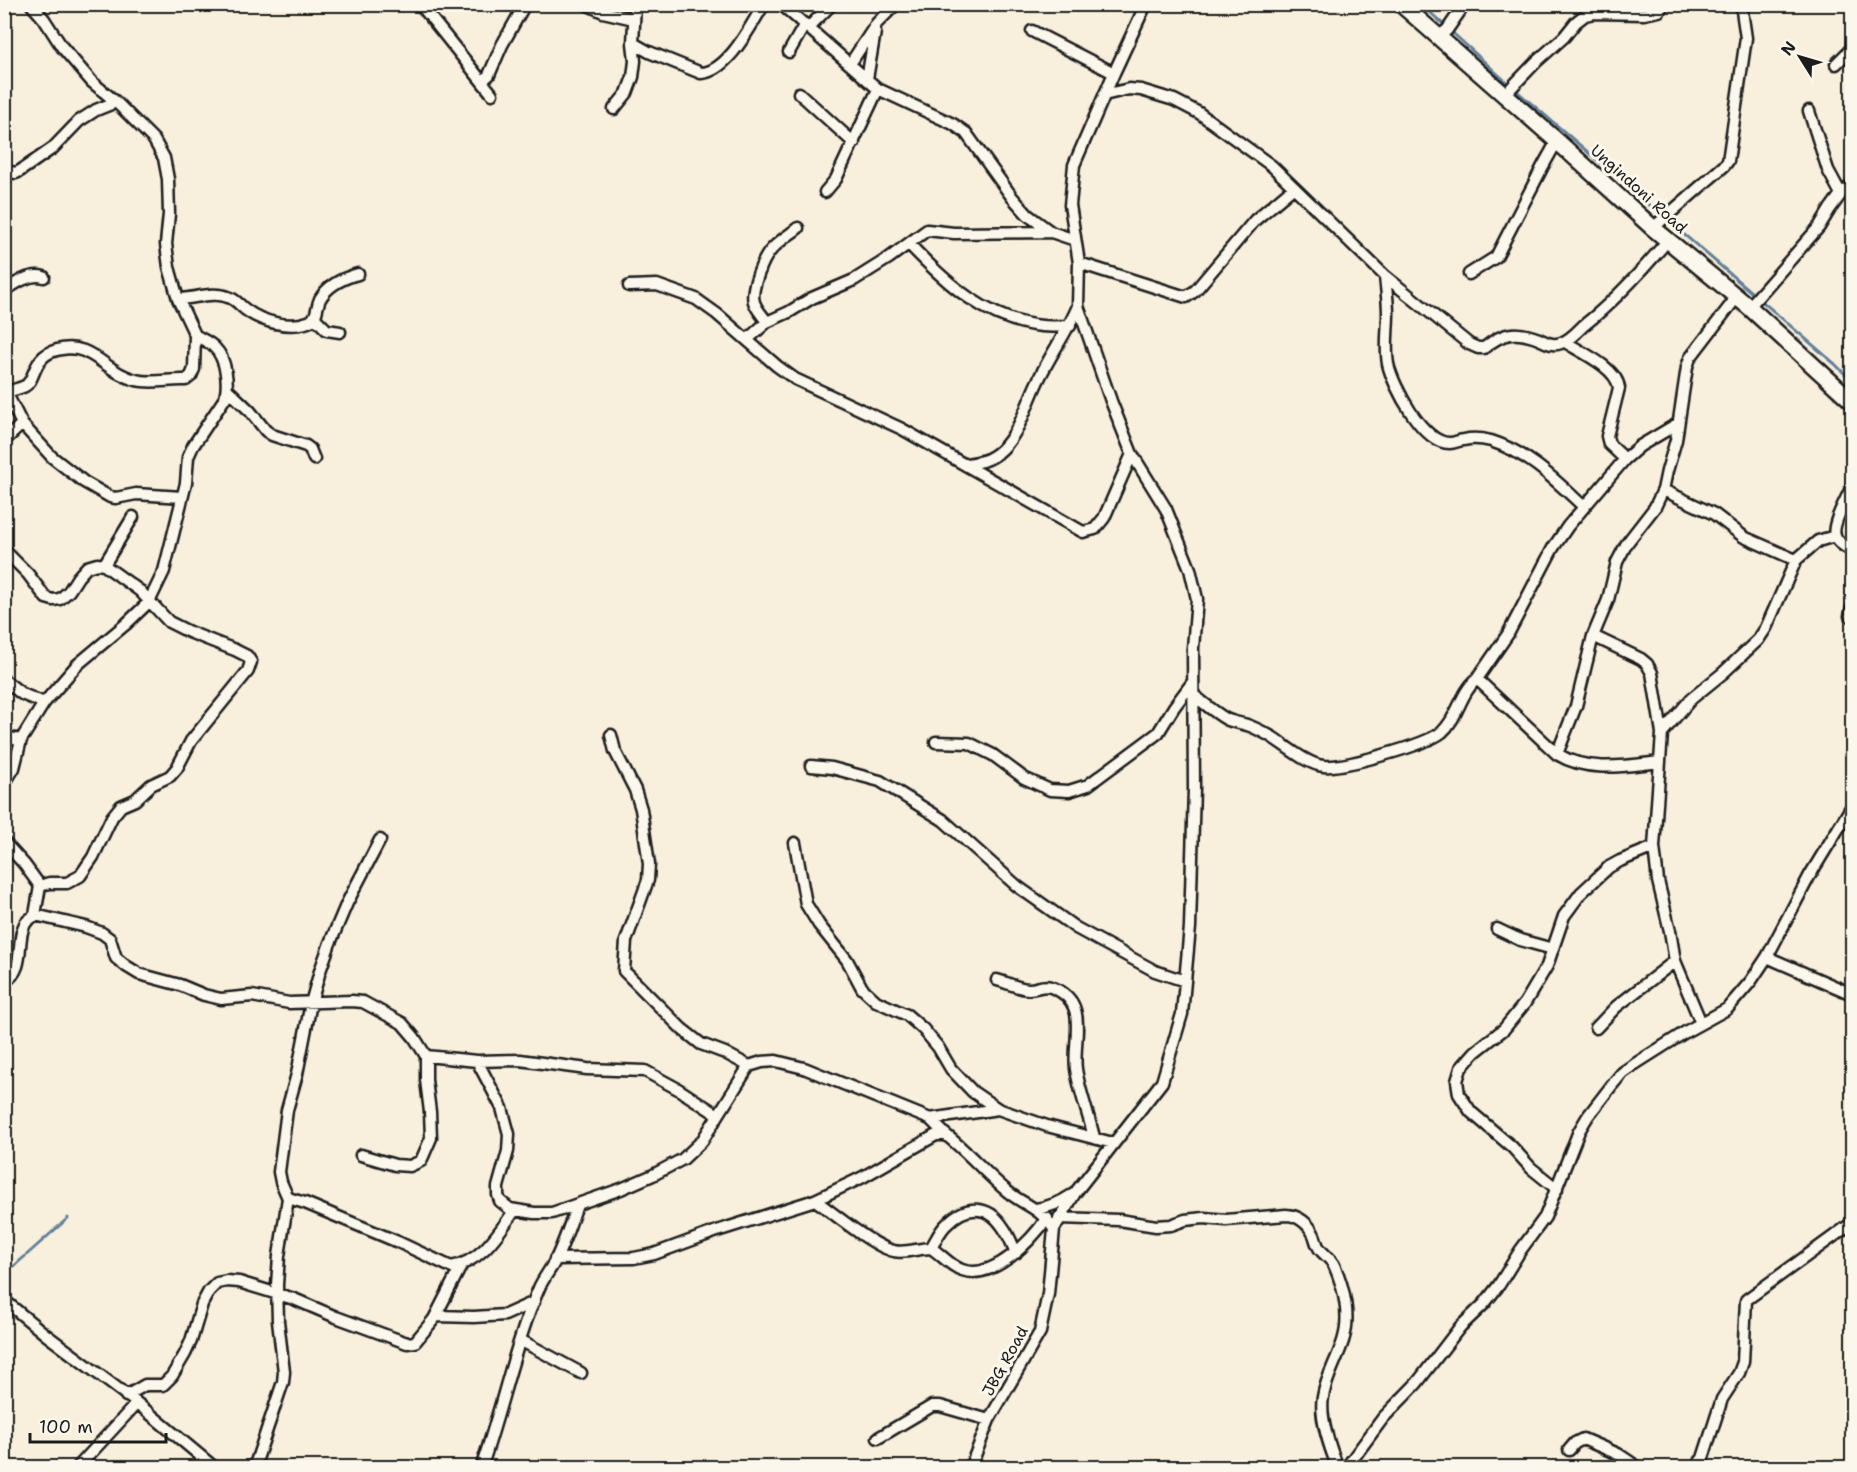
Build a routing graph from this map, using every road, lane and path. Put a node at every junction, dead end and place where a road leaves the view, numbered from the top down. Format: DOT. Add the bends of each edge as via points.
graph roads {
  1 [pos="32,4"];
  2 [pos="420,4"];
  3 [pos="525,4"];
  4 [pos="586,4"];
  5 [pos="635,4"];
  6 [pos="764,4"];
  7 [pos="781,4"];
  8 [pos="832,4"];
  9 [pos="896,4"];
  10 [pos="1146,4"];
  11 [pos="1401,4"];
  12 [pos="1465,4"];
  13 [pos="1664,4"];
  14 [pos="1741,4"];
  15 [pos="634,19"];
  16 [pos="877,23"];
  17 [pos="807,26"];
  18 [pos="1032,31"];
  19 [pos="1438,37"];
  20 [pos="633,43"];
  21 [pos="1852,48"];
  22 [pos="789,52"];
  23 [pos="850,64"];
  24 [pos="1836,64"];
  25 [pos="1114,73"];
  26 [pos="867,79"];
  27 [pos="482,81"];
  28 [pos="878,89"];
  29 [pos="799,93"];
  30 [pos="492,94"];
  31 [pos="1104,95"];
  32 [pos="1506,96"];
  33 [pos="116,102"];
  34 [pos="615,109"];
  35 [pos="1809,111"];
  36 [pos="1557,141"];
  37 [pos="854,143"];
  38 [pos="4,171"];
  39 [pos="1852,185"];
  40 [pos="1293,188"];
  41 [pos="825,192"];
  42 [pos="1842,195"];
  43 [pos="798,228"];
  44 [pos="1653,228"];
  45 [pos="1051,232"];
  46 [pos="1075,240"];
  47 [pos="1668,240"];
  48 [pos="909,244"];
  49 [pos="1079,263"];
  50 [pos="358,274"];
  51 [pos="1469,274"];
  52 [pos="1384,276"];
  53 [pos="44,277"];
  54 [pos="629,286"];
  55 [pos="4,291"];
  56 [pos="178,299"];
  57 [pos="1742,303"];
  58 [pos="1078,306"];
  59 [pos="315,318"];
  60 [pos="767,322"];
  61 [pos="1070,326"];
  62 [pos="340,332"];
  63 [pos="195,335"];
  64 [pos="748,339"];
  65 [pos="1565,342"];
  66 [pos="227,389"];
  67 [pos="6,390"];
  68 [pos="1852,401"];
  69 [pos="21,424"];
  70 [pos="1677,424"];
  71 [pos="4,441"];
  72 [pos="1132,454"];
  73 [pos="314,459"];
  74 [pos="1625,459"];
  75 [pos="966,464"];
  76 [pos="1852,486"];
  77 [pos="1663,490"];
  78 [pos="182,497"];
  79 [pos="1584,507"];
  80 [pos="133,517"];
  81 [pos="1835,536"];
  82 [pos="4,550"];
  83 [pos="1852,551"];
  84 [pos="1796,560"];
  85 [pos="104,565"];
  86 [pos="149,602"];
  87 [pos="1593,636"];
  88 [pos="1477,679"];
  89 [pos="4,680"];
  90 [pos="1192,689"];
  91 [pos="44,704"];
  92 [pos="1662,733"];
  93 [pos="611,735"];
  94 [pos="4,737"];
  95 [pos="21,740"];
  96 [pos="936,742"];
  97 [pos="1557,754"];
  98 [pos="1660,762"];
  99 [pos="811,766"];
  100 [pos="4,784"];
  101 [pos="1852,806"];
  102 [pos="1848,822"];
  103 [pos="380,840"];
  104 [pos="4,842"];
  105 [pos="795,843"];
  106 [pos="1654,846"];
  107 [pos="40,886"];
  108 [pos="35,915"];
  109 [pos="1497,929"];
  110 [pos="1553,949"];
  111 [pos="1767,957"];
  112 [pos="1675,962"];
  113 [pos="1787,964"];
  114 [pos="1755,975"];
  115 [pos="997,980"];
  116 [pos="1185,981"];
  117 [pos="4,982"];
  118 [pos="1852,994"];
  119 [pos="311,1003"];
  120 [pos="1701,1023"];
  121 [pos="1596,1028"];
  122 [pos="426,1056"];
  123 [pos="477,1061"];
  124 [pos="749,1066"];
  125 [pos="998,1109"];
  126 [pos="718,1115"];
  127 [pos="930,1119"];
  128 [pos="946,1135"];
  129 [pos="1094,1137"];
  130 [pos="1113,1143"];
  131 [pos="362,1155"];
  132 [pos="1557,1189"];
  133 [pos="1075,1193"];
  134 [pos="288,1198"];
  135 [pos="815,1200"];
  136 [pos="577,1205"];
  137 [pos="1036,1209"];
  138 [pos="515,1210"];
  139 [pos="1047,1218"];
  140 [pos="1059,1218"];
  141 [pos="1852,1223"];
  142 [pos="1054,1229"];
  143 [pos="931,1248"];
  144 [pos="1016,1253"];
  145 [pos="555,1259"];
  146 [pos="460,1266"];
  147 [pos="278,1295"];
  148 [pos="4,1300"];
  149 [pos="534,1302"];
  150 [pos="436,1316"];
  151 [pos="520,1340"];
  152 [pos="581,1372"];
  153 [pos="126,1396"];
  154 [pos="137,1403"];
  155 [pos="989,1420"];
  156 [pos="878,1438"];
  157 [pos="1569,1450"];
  158 [pos="77,1467"];
  159 [pos="215,1467"];
  160 [pos="254,1467"];
  161 [pos="481,1467"];
  162 [pos="970,1467"];
  163 [pos="1338,1467"];
  164 [pos="1346,1467"];
  165 [pos="1639,1467"];
  166 [pos="1695,1467"];
  1 -- 33 [label="street" via="92,82"];
  2 -- 27 [label="street"];
  3 -- 27 [label="street" via="489,75"];
  4 -- 15 [label="street"];
  5 -- 15 [label="street"];
  6 -- 20 [label="street" via="728,58 706,73"];
  7 -- 17 [label="street"];
  8 -- 17 [label="street"];
  9 -- 16 [label="street"];
  10 -- 25 [label="street"];
  11 -- 19 [label="main road, Ungindoni Road"];
  12 -- 19 [label="street"];
  13 -- 32 [label="street" via="1659,11 1644,14 1585,15"];
  14 -- 44 [label="street" via="1746,38 1728,161"];
  15 -- 20 [label="street"];
  16 -- 23 [label="street"];
  16 -- 26 [label="street"];
  17 -- 22 [label="street"];
  17 -- 23 [label="street"];
  18 -- 25 [label="street"];
  19 -- 32 [label="main road, Ungindoni Road"];
  20 -- 34 [label="street" via="633,78"];
  21 -- 24 [label="street"];
  23 -- 26 [label="street"];
  25 -- 31 [label="street"];
  26 -- 28 [label="street"];
  27 -- 30 [label="street"];
  28 -- 37 [label="street"];
  28 -- 45 [label="street" via="966,133 1015,199"];
  29 -- 37 [label="street"];
  31 -- 40 [label="street" via="1129,89 1174,100 1199,113 1272,166"];
  31 -- 46 [label="street" via="1074,165 1070,205"];
  32 -- 36 [label="main road, Ungindoni Road"];
  33 -- 38 [label="street" via="79,121 53,148 20,171"];
  33 -- 56 [label="street" via="154,140 164,158 169,214 166,244"];
  35 -- 42 [label="street" via="1828,170"];
  36 -- 44 [label="main road, Ungindoni Road"];
  36 -- 51 [label="street" via="1497,258"];
  37 -- 41 [label="street"];
  39 -- 42 [label="street"];
  40 -- 49 [label="street" via="1255,220 1186,297"];
  40 -- 52 [label="street"];
  42 -- 57 [label="street" via="1819,227"];
  43 -- 60 [label="street" via="772,249 756,282 754,302"];
  44 -- 47 [label="main road, Ungindoni Road"];
  45 -- 46 [label="street"];
  45 -- 48 [label="street" via="927,230"];
  46 -- 49 [label="street"];
  47 -- 57 [label="main road, Ungindoni Road"];
  47 -- 65 [label="street" via="1602,311"];
  48 -- 60 [label="street" via="854,280"];
  48 -- 61 [label="street" via="938,274 973,301 1001,316 1043,327"];
  49 -- 58 [label="street"];
  50 -- 59 [label="street" via="337,282 327,291"];
  52 -- 65 [label="street" via="1478,348 1513,333 1550,344"];
  52 -- 79 [label="street" via="1388,362 1393,382 1413,416 1441,441 1490,441 1527,458"];
  53 -- 55 [label="street" via="23,279"];
  54 -- 64 [label="street" via="657,285 696,299"];
  56 -- 59 [label="street" via="226,296 260,319 276,323 295,324"];
  56 -- 63 [label="street"];
  57 -- 68 [label="main road, Ungindoni Road"];
  57 -- 70 [label="street" via="1690,358"];
  58 -- 61 [label="street"];
  58 -- 72 [label="street, JBG Road"];
  59 -- 62 [label="street" via="327,330"];
  60 -- 64 [label="street"];
  61 -- 75 [label="street" via="1053,351 1019,425 1005,446 985,461"];
  63 -- 66 [label="street" via="214,347 221,357"];
  63 -- 67 [label="street" via="194,369 186,380 136,380 114,372 89,352 65,349 49,352 34,368 26,386"];
  64 -- 75 [label="street" via="795,379"];
  65 -- 74 [label="street" via="1600,363 1619,381 1607,436 1609,444"];
  66 -- 73 [label="street" via="266,431 306,446"];
  66 -- 78 [label="street" via="188,457"];
  67 -- 69 [label="street"];
  69 -- 71 [label="street"];
  69 -- 78 [label="street" via="65,468 110,497"];
  70 -- 74 [label="street"];
  70 -- 77 [label="street"];
  72 -- 75 [label="street" via="1104,518 1095,529 1083,532"];
  72 -- 90 [label="street, JBG Road" via="1166,509 1190,569 1197,599"];
  74 -- 79 [label="street"];
  76 -- 81 [label="street" via="1834,528"];
  77 -- 84 [label="street" via="1714,514 1744,537"];
  77 -- 87 [label="street" via="1617,562 1608,600"];
  78 -- 86 [label="street" via="164,571"];
  79 -- 88 [label="street" via="1553,548 1508,634"];
  80 -- 85 [label="street"];
  81 -- 83 [label="street"];
  81 -- 84 [label="street" via="1818,541"];
  82 -- 85 [label="street" via="46,598 53,600 69,591 87,567"];
  84 -- 92 [label="street" via="1758,640 1691,699"];
  85 -- 86 [label="street"];
  86 -- 91 [label="street" via="77,665"];
  86 -- 107 [label="street" via="178,627 247,656 251,662 248,671 191,741 170,776 121,806 80,876 67,883"];
  87 -- 92 [label="street" via="1647,664"];
  87 -- 97 [label="street" via="1576,706"];
  88 -- 90 [label="street" via="1452,720 1430,740 1352,762 1322,766 1298,756 1272,737 1227,719"];
  88 -- 97 [label="street"];
  89 -- 91 [label="street"];
  90 -- 96 [label="street" via="1174,707 1158,733 1088,784 1069,791 1050,790 1024,778 969,743"];
  90 -- 116 [label="street, JBG Road" via="1194,788"];
  91 -- 95 [label="street"];
  92 -- 98 [label="street"];
  93 -- 124 [label="street" via="641,809 650,864 626,941 624,970 701,1044"];
  94 -- 95 [label="street"];
  95 -- 100 [label="street" via="14,768"];
  97 -- 98 [label="street" via="1595,766"];
  98 -- 106 [label="street"];
  99 -- 116 [label="street" via="880,781 943,820 1017,886 1076,928 1155,971"];
  101 -- 102 [label="street"];
  102 -- 111 [label="street" via="1810,875"];
  103 -- 119 [label="street" via="330,943"];
  104 -- 107 [label="street"];
  105 -- 125 [label="street" via="806,904 862,988 924,1029 951,1069 973,1092"];
  106 -- 110 [label="street" via="1609,867 1586,888 1564,916"];
  106 -- 112 [label="street"];
  107 -- 108 [label="street"];
  108 -- 117 [label="street" via="24,926 17,964 10,979"];
  108 -- 119 [label="street" via="102,933 110,939 116,958 139,974 204,995"];
  109 -- 110 [label="street"];
  110 -- 132 [label="street" via="1540,979 1514,1017 1475,1052 1461,1068 1457,1081 1459,1094 1471,1112"];
  111 -- 113 [label="street"];
  111 -- 114 [label="street"];
  112 -- 120 [label="street"];
  112 -- 121 [label="street" via="1616,1007"];
  113 -- 114 [label="street"];
  113 -- 118 [label="street"];
  114 -- 120 [label="street" via="1732,1004"];
  115 -- 129 [label="street" via="1028,989 1052,987 1067,996 1075,1008 1076,1069"];
  116 -- 130 [label="street, JBG Road" via="1182,1014 1162,1082"];
  119 -- 122 [label="street" via="363,1002 402,1023"];
  119 -- 134 [label="street" via="283,1137 279,1172"];
  120 -- 132 [label="street" via="1617,1079 1583,1124"];
  122 -- 123 [label="street"];
  122 -- 131 [label="street" via="430,1138 421,1161 410,1167"];
  123 -- 126 [label="street" via="520,1060 586,1069 645,1071"];
  123 -- 138 [label="street" via="502,1108 509,1134 498,1195 500,1201"];
  124 -- 126 [label="street"];
  124 -- 127 [label="street" via="776,1061 804,1068"];
  125 -- 127 [label="street"];
  125 -- 129 [label="street"];
  126 -- 136 [label="street" via="702,1141 683,1159"];
  127 -- 128 [label="street"];
  128 -- 135 [label="street" via="929,1137 863,1177"];
  128 -- 137 [label="street" via="1008,1192"];
  129 -- 130 [label="street"];
  130 -- 133 [label="street, JBG Road"];
  132 -- 164 [label="street" via="1545,1217 1484,1304 1383,1418"];
  133 -- 137 [label="street" via="1049,1207"];
  133 -- 140 [label="street, JBG Road"];
  134 -- 146 [label="street" via="443,1264"];
  134 -- 147 [label="street" via="279,1256"];
  135 -- 143 [label="street" via="849,1226 893,1251"];
  135 -- 145 [label="street" via="654,1254"];
  136 -- 138 [label="street" via="552,1213"];
  136 -- 145 [label="street"];
  137 -- 139 [label="street"];
  138 -- 146 [label="street" via="487,1247"];
  139 -- 142 [label="street"];
  139 -- 144 [label="street"];
  140 -- 142 [label="street, JBG Road"];
  140 -- 163 [label="street" via="1156,1226 1203,1218 1286,1215 1303,1221 1333,1264 1347,1316 1342,1343 1322,1398 1324,1425"];
  141 -- 166 [label="street" via="1746,1300 1743,1362 1722,1399 1703,1458"];
  142 -- 155 [label="street, JBG Road" via="1040,1332"];
  143 -- 144 [label="street" via="948,1262 975,1272 993,1267"];
  143 -- 144 [label="street" via="947,1224 965,1211 981,1209 1003,1226"];
  145 -- 149 [label="street"];
  146 -- 150 [label="street"];
  147 -- 150 [label="street" via="407,1343 415,1342"];
  147 -- 153 [label="street" via="239,1282 217,1283 202,1304 191,1341 172,1376 164,1385 145,1385"];
  147 -- 160 [label="street" via="283,1382"];
  148 -- 153 [label="street"];
  149 -- 150 [label="street" via="505,1315"];
  149 -- 151 [label="street"];
  151 -- 152 [label="street"];
  151 -- 161 [label="street"];
  153 -- 154 [label="street"];
  154 -- 158 [label="street"];
  154 -- 159 [label="street"];
  155 -- 156 [label="street" via="932,1406"];
  155 -- 162 [label="street, JBG Road"];
  157 -- 165 [label="street" via="1583,1439"];
}
